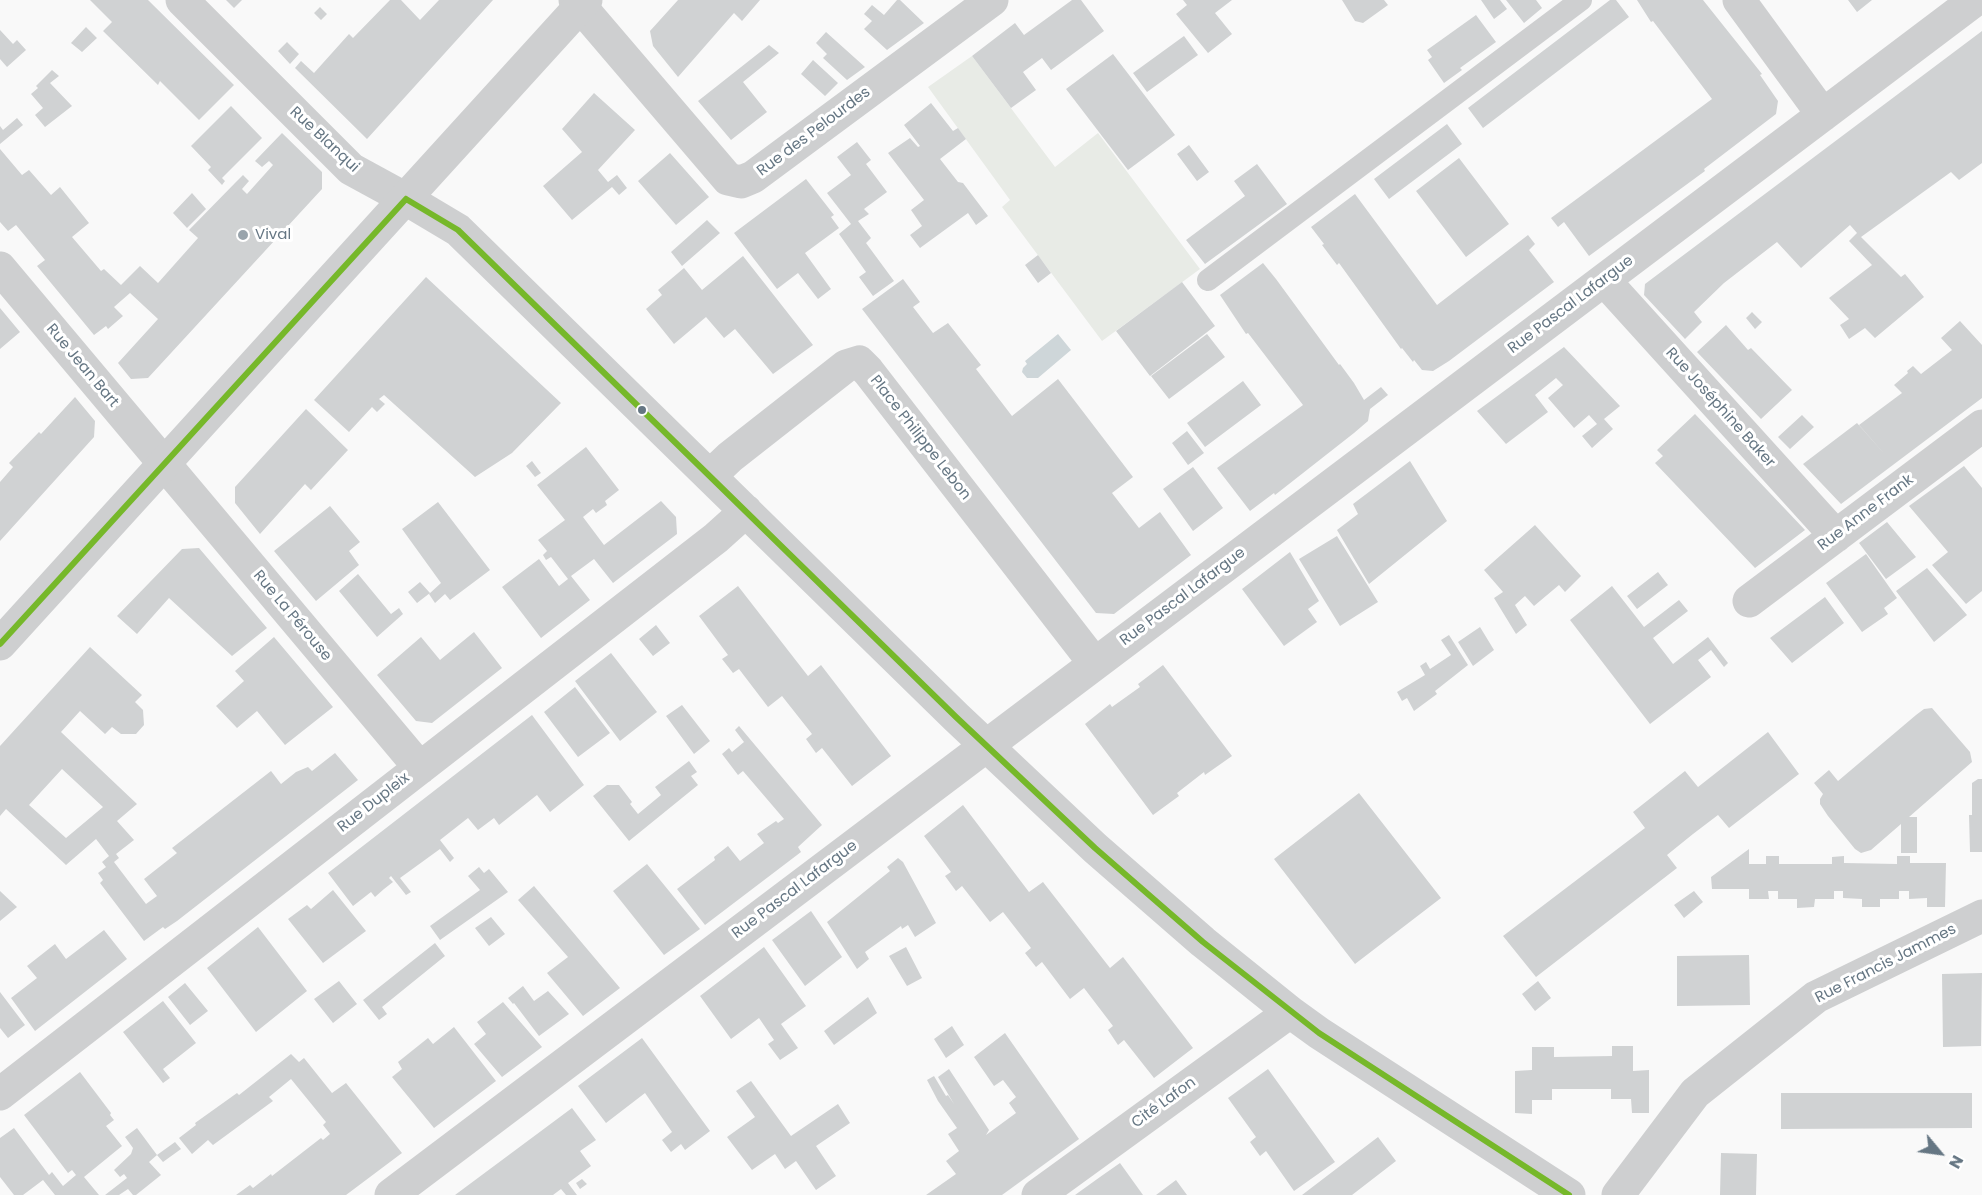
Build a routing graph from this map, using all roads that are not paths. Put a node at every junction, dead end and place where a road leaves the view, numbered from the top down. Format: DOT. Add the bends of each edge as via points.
graph roads {
  1 [pos="182,0"];
  2 [pos="992,0"];
  3 [pos="1581,0"];
  4 [pos="1740,0"];
  5 [pos="1975,0"];
  6 [pos="580,2"];
  7 [pos="1823,115"];
  8 [pos="406,199"];
  9 [pos="0,268"];
  10 [pos="1208,280"];
  11 [pos="1604,280"];
  12 [pos="1982,426"];
  13 [pos="164,464"];
  14 [pos="710,476"];
  15 [pos="746,510"];
  16 [pos="1836,536"];
  17 [pos="1749,601"];
  18 [pos="0,644"];
  19 [pos="1095,664"];
  20 [pos="987,746"];
  21 [pos="420,768"];
  22 [pos="1982,916"];
  23 [pos="1290,1012"];
  24 [pos="0,1094"];
  25 [pos="391,1195"];
  26 [pos="1038,1195"];
  27 [pos="1569,1195"];
  28 [pos="1618,1195"];
  1 -- 8 [label="street, Rue Blanqui" via="351,170"];
  2 -- 6 [label="street, Rue des Pelourdes" via="741,182 728,178"];
  3 -- 10 [label="lane"];
  4 -- 7 [label="street"];
  5 -- 7 [label="street, Rue Pascal Lafargue"];
  6 -- 8 [label="street"];
  7 -- 11 [label="street, Rue Pascal Lafargue"];
  8 -- 13 [label="street"];
  8 -- 14 [label="street, Rue Blanqui" via="458,230"];
  9 -- 13 [label="street, Rue Jean Bart"];
  11 -- 16 [label="street, Rue Joséphine Baker"];
  11 -- 19 [label="street, Rue Pascal Lafargue"];
  12 -- 16 [label="street, Rue Anne Frank"];
  13 -- 18 [label="street"];
  13 -- 21 [label="street, Rue La Pérouse"];
  14 -- 15 [label="street, Rue Blanqui"];
  14 -- 19 [label="street, Place Philippe Lebon" via="846,366 859,362"];
  15 -- 20 [label="street, Rue Blanqui"];
  15 -- 21 [label="street, Rue Dupleix" via="726,530"];
  16 -- 17 [label="street, Rue Anne Frank"];
  19 -- 20 [label="street, Rue Pascal Lafargue"];
  20 -- 23 [label="street, Rue Blanqui" via="1095,848"];
  20 -- 25 [label="street, Rue Pascal Lafargue"];
  21 -- 24 [label="street, Rue Dupleix"];
  22 -- 28 [label="street, Rue Francis Jammes" via="1816,997 1695,1093"];
  23 -- 26 [label="street, Cité Lafon"];
  23 -- 27 [label="street, Rue Blanqui"];
}
